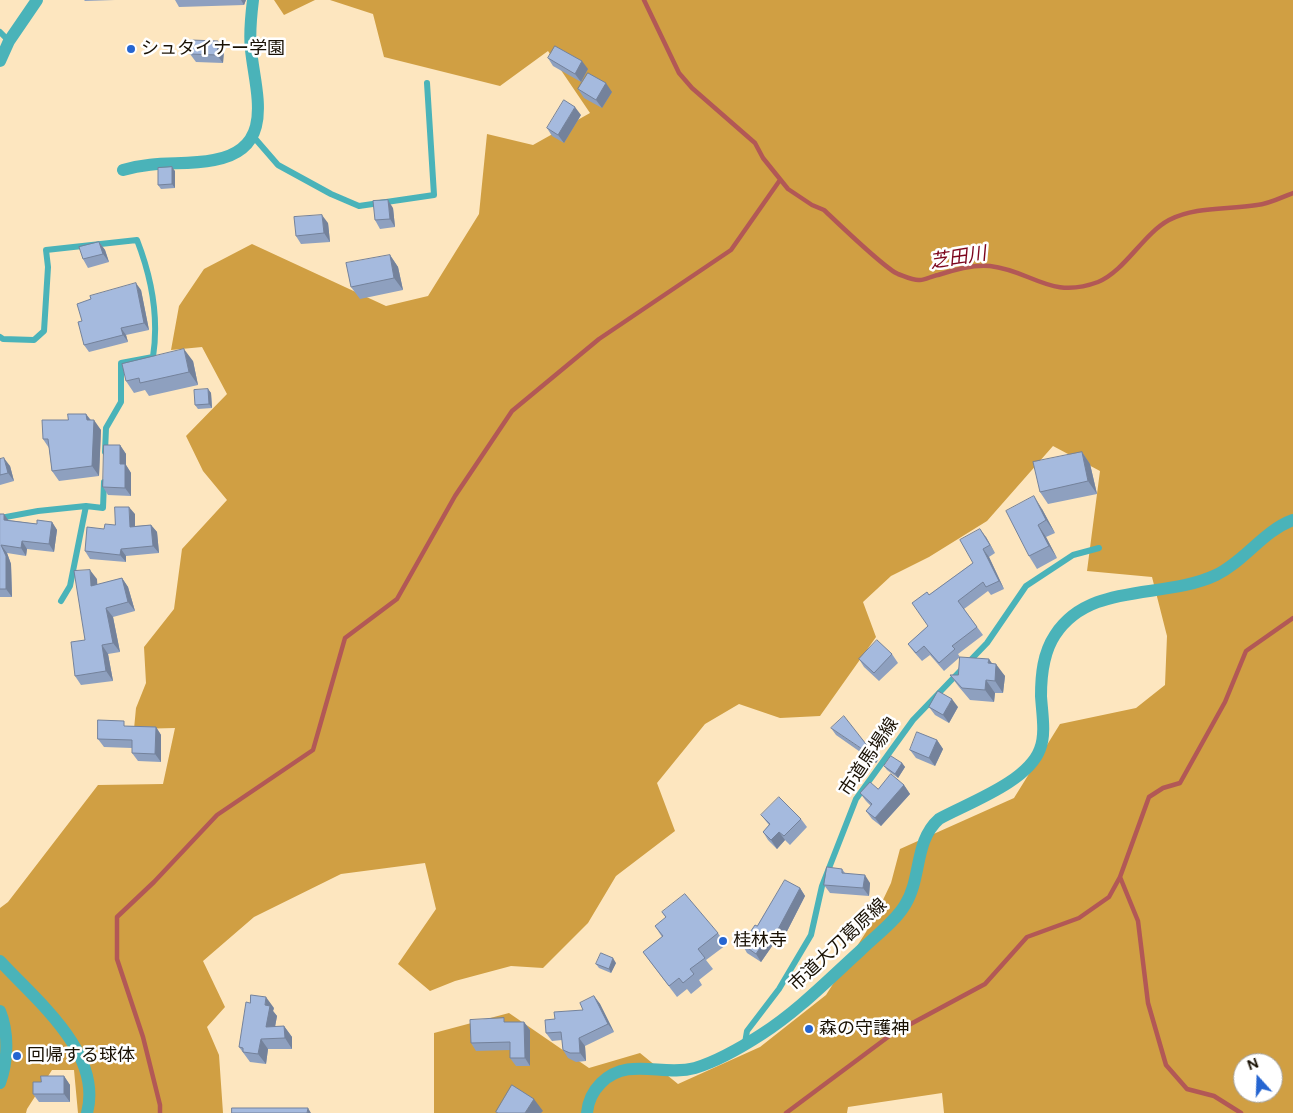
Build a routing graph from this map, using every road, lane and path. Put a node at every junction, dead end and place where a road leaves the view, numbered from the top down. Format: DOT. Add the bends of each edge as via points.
graph roads {
  1 [pos="37,0"];
  2 [pos="253,0"];
  3 [pos="5,37"];
  4 [pos="0,61"];
  5 [pos="427,83"];
  6 [pos="252,135"];
  7 [pos="123,170"];
  8 [pos="0,337"];
  9 [pos="105,463"];
  10 [pos="104,472"];
  11 [pos="86,506"];
  12 [pos="0,518"];
  13 [pos="1293,520"];
  14 [pos="1100,548"];
  15 [pos="61,601"];
  16 [pos="0,961"];
  17 [pos="0,1011"];
  18 [pos="744,1044"];
  19 [pos="0,1083"];
  20 [pos="87,1113"];
  21 [pos="587,1113"];
  1 -- 3 [label="street"];
  2 -- 6 [label="street" via="251,50 259,114"];
  3 -- 4 [label="street"];
  5 -- 6 [label="lane" via="434,195 359,206 278,165"];
  6 -- 7 [label="street" via="236,152 214,160 160,162"];
  8 -- 9 [label="lane" via="34,340 44,331 46,250 137,240 147,265 157,331 153,357 121,363 120,402 106,428"];
  10 -- 11 [label="lane" via="103,508"];
  11 -- 12 [label="lane"];
  11 -- 15 [label="lane" via="70,586"];
  13 -- 18 [label="street, 市道大刀葛原線" via="1207,579 1157,592 1102,599 1075,612 1047,649 1041,677 1042,740 1036,757 1008,783 933,824 923,843 912,891 896,916 790,1013"];
  14 -- 18 [label="lane, 市道馬場線" via="1073,555 1026,586 987,643 913,720 862,791 838,840 822,886 811,935 779,989 747,1030"];
  16 -- 20 [label="street" via="50,1013 77,1052 89,1084"];
  17 -- 19 [label="street" via="6,1040"];
  18 -- 21 [label="street, 市道大刀葛原線" via="713,1061 679,1071 634,1068 619,1071 597,1087"];
}
